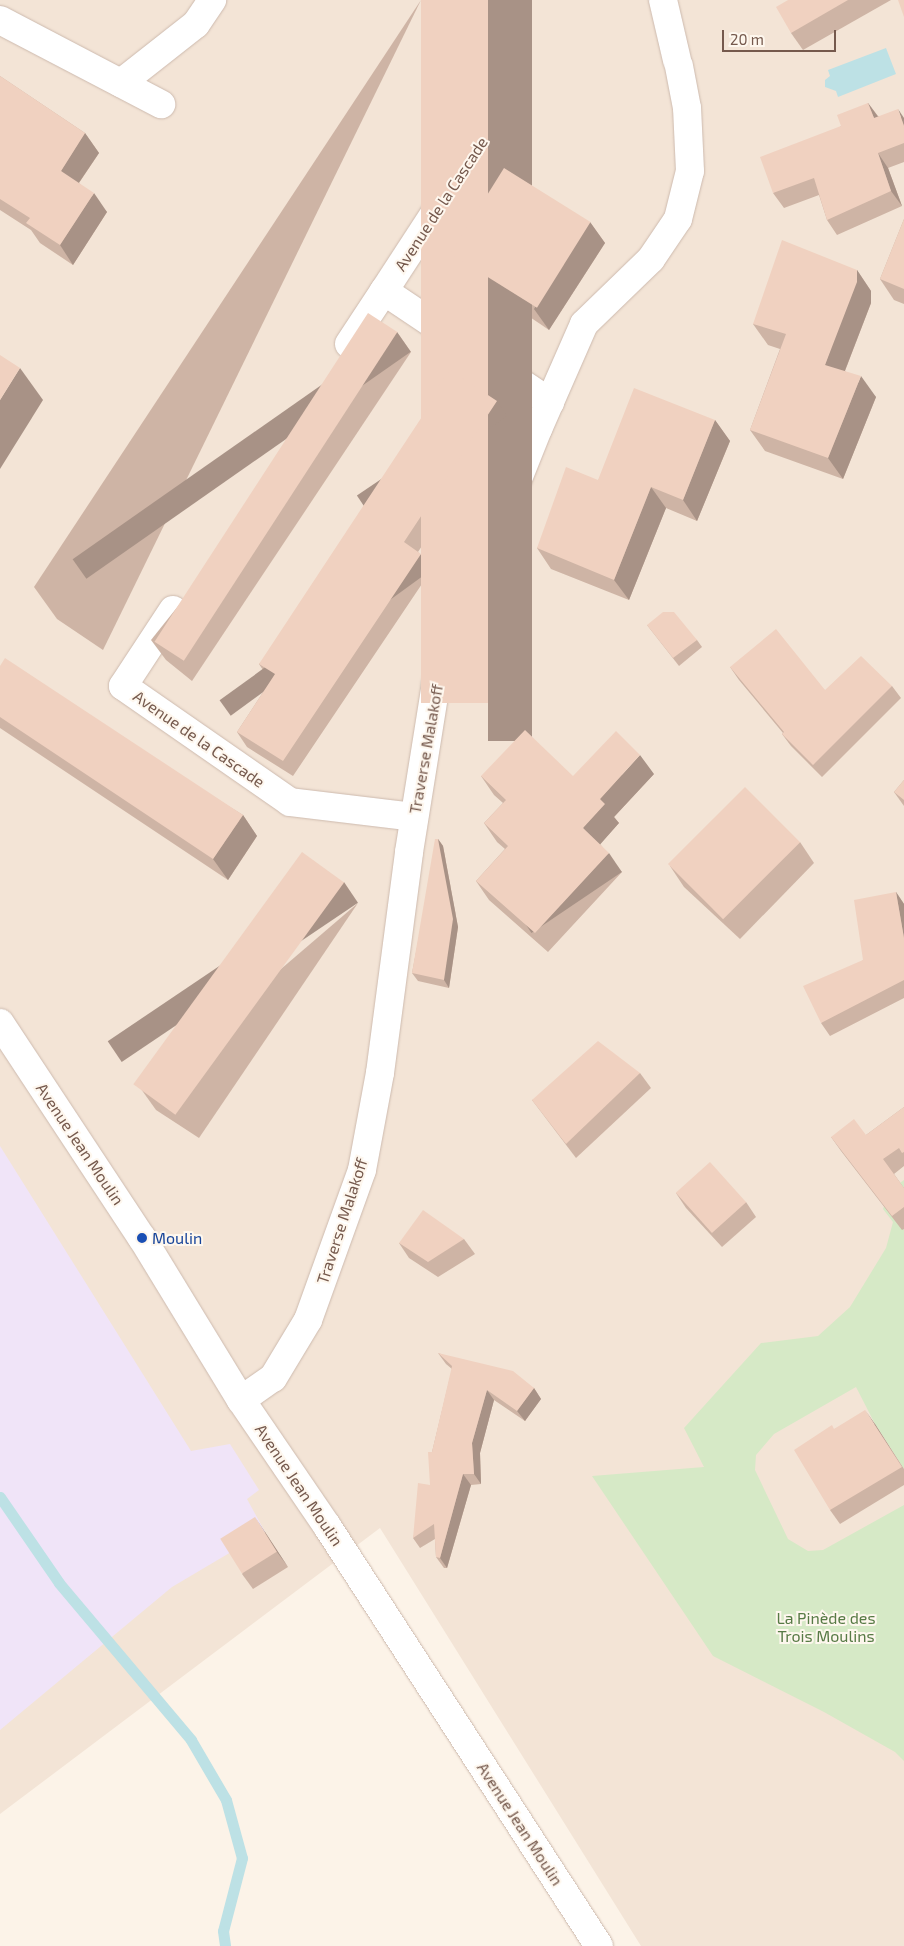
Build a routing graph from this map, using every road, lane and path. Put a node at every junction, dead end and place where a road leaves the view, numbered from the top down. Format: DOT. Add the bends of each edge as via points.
graph roads {
  1 [pos="212,0"];
  2 [pos="663,0"];
  3 [pos="0,20"];
  4 [pos="121,83"];
  5 [pos="161,104"];
  6 [pos="498,116"];
  7 [pos="384,291"];
  8 [pos="335,365"];
  9 [pos="550,402"];
  10 [pos="188,588"];
  11 [pos="414,817"];
  12 [pos="0,1024"];
  13 [pos="241,1400"];
  14 [pos="598,1946"];
  1 -- 4 [label="street" via="196,24"];
  2 -- 9 [label="street, Traverse Malakoff" via="687,108 690,171 678,218 651,259 584,324"];
  3 -- 4 [label="street"];
  4 -- 5 [label="street"];
  6 -- 7 [label="street, Avenue de la Cascade"];
  7 -- 8 [label="street, Avenue de la Cascade"];
  7 -- 9 [label="street"];
  9 -- 11 [label="street, Traverse Malakoff" via="436,684"];
  10 -- 11 [label="street, Avenue de la Cascade" via="123,686 290,802"];
  11 -- 13 [label="street, Traverse Malakoff" via="380,1073 362,1170 308,1320 273,1378"];
  12 -- 13 [label="street, Avenue Jean Moulin" via="142,1238"];
  13 -- 14 [label="street, Avenue Jean Moulin" via="327,1526"];
}
